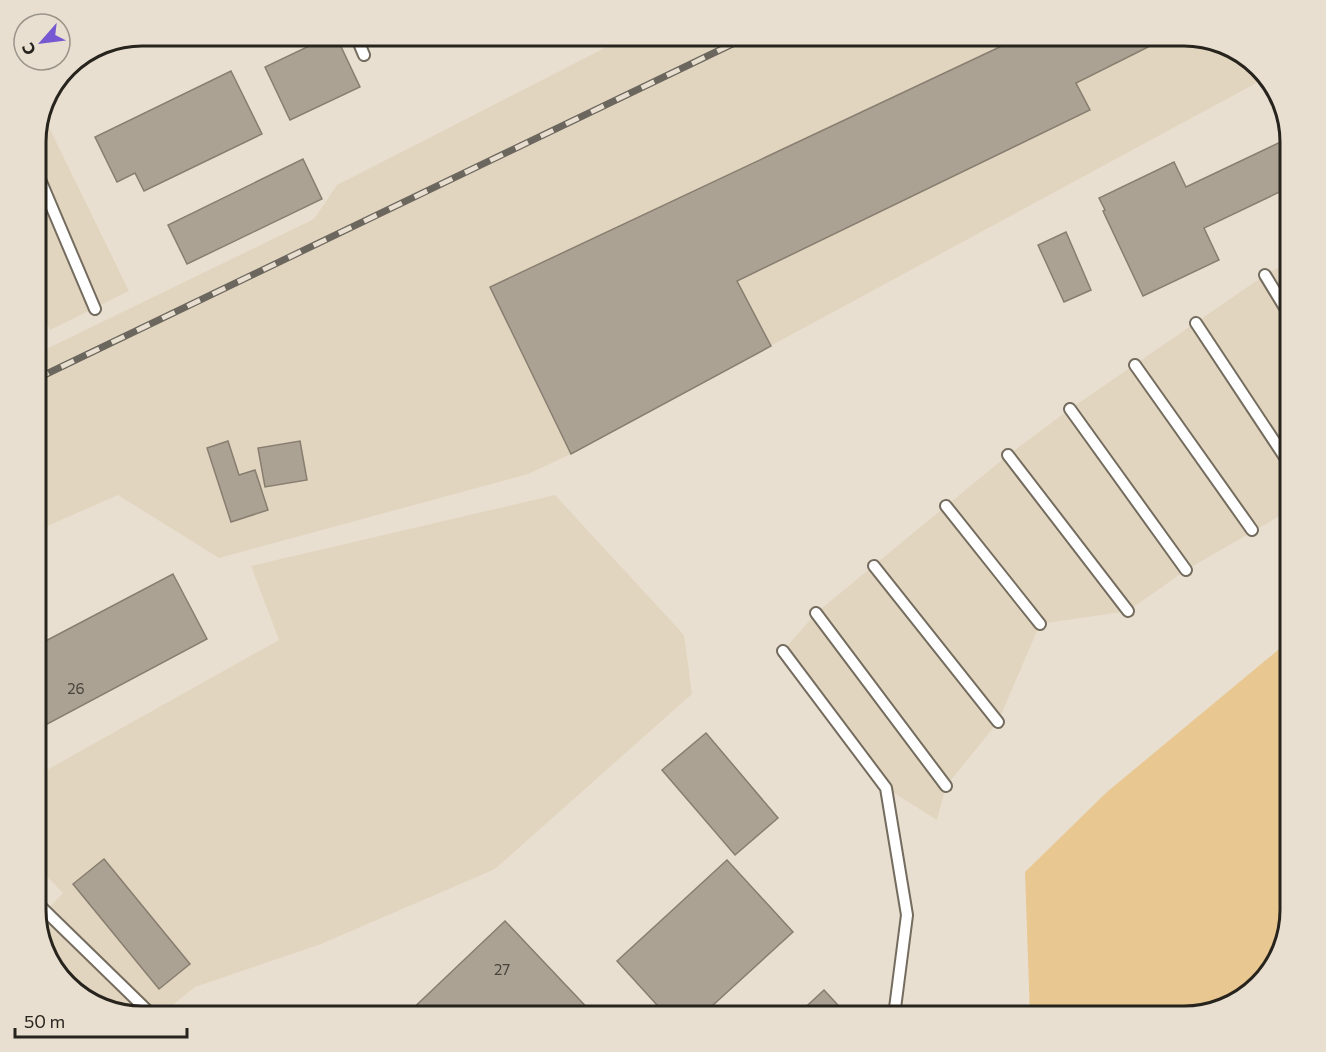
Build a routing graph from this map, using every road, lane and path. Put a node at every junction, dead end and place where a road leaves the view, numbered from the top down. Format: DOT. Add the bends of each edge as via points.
graph roads {
  1 [pos="361,47"];
  2 [pos="364,55"];
  3 [pos="47,196"];
  4 [pos="1265,275"];
  5 [pos="1280,300"];
  6 [pos="95,309"];
  7 [pos="1196,323"];
  8 [pos="1135,364"];
  9 [pos="1070,409"];
  10 [pos="1280,450"];
  11 [pos="1008,455"];
  12 [pos="946,506"];
  13 [pos="1252,530"];
  14 [pos="874,566"];
  15 [pos="1186,570"];
  16 [pos="1128,611"];
  17 [pos="816,614"];
  18 [pos="1040,624"];
  19 [pos="783,651"];
  20 [pos="998,722"];
  21 [pos="946,786"];
  22 [pos="47,913"];
  23 [pos="143,1006"];
  24 [pos="895,1006"];
  1 -- 2 [label="lane"];
  3 -- 6 [label="lane"];
  4 -- 5 [label="lane"];
  7 -- 10 [label="lane"];
  8 -- 13 [label="lane"];
  9 -- 15 [label="lane"];
  11 -- 16 [label="lane"];
  12 -- 18 [label="lane"];
  14 -- 20 [label="lane"];
  17 -- 21 [label="lane"];
  19 -- 24 [label="lane" via="886,788 907,915"];
  22 -- 23 [label="lane"];
}
